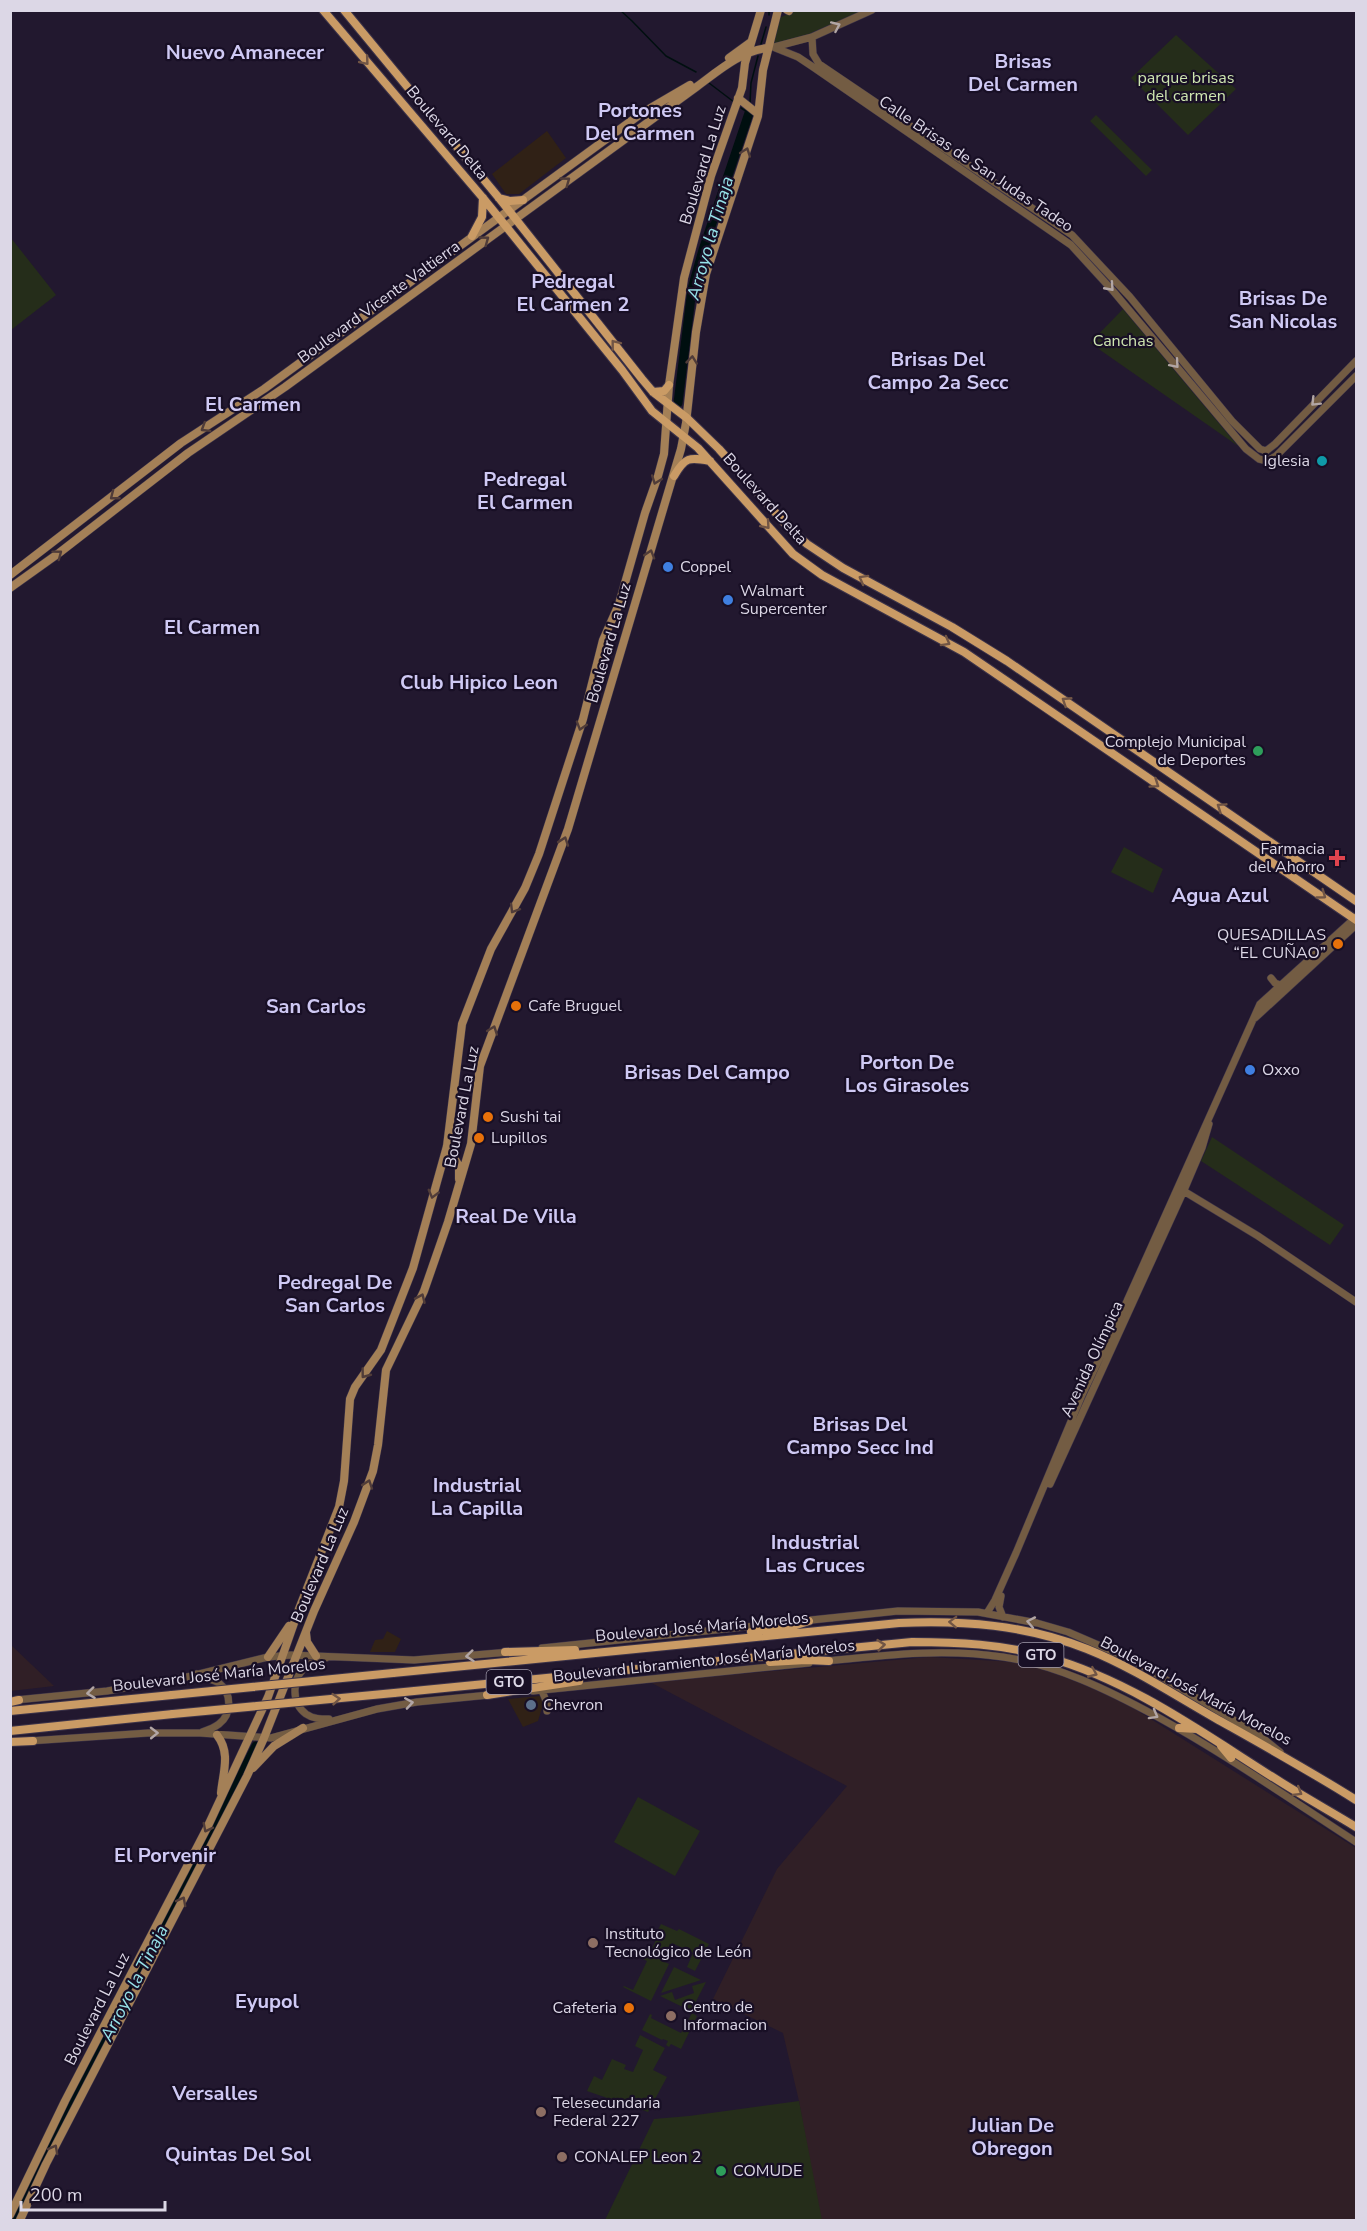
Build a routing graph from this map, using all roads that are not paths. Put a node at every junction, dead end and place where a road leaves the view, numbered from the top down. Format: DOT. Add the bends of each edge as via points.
graph roads {
  1 [pos="323,10"];
  2 [pos="344,10"];
  3 [pos="872,10"];
  4 [pos="761,11"];
  5 [pos="789,11"];
  6 [pos="777,14"];
  7 [pos="812,37"];
  8 [pos="752,42"];
  9 [pos="771,48"];
  10 [pos="748,54"];
  11 [pos="849,83"];
  12 [pos="407,85"];
  13 [pos="842,88"];
  14 [pos="396,96"];
  15 [pos="738,98"];
  16 [pos="758,114"];
  17 [pos="438,124"];
  18 [pos="424,129"];
  19 [pos="483,198"];
  20 [pos="499,198"];
  21 [pos="522,200"];
  22 [pos="512,215"];
  23 [pos="502,222"];
  24 [pos="472,236"];
  25 [pos="538,250"];
  26 [pos="530,257"];
  27 [pos="1130,297"];
  28 [pos="1124,303"];
  29 [pos="584,306"];
  30 [pos="575,313"];
  31 [pos="1356,361"];
  32 [pos="1356,376"];
  33 [pos="669,385"];
  34 [pos="653,392"];
  35 [pos="668,404"];
  36 [pos="687,418"];
  37 [pos="666,423"];
  38 [pos="684,436"];
  39 [pos="710,461"];
  40 [pos="674,476"];
  41 [pos="10,575"];
  42 [pos="10,588"];
  43 [pos="897,597"];
  44 [pos="888,610"];
  45 [pos="922,611"];
  46 [pos="912,623"];
  47 [pos="1356,901"];
  48 [pos="1356,920"];
  49 [pos="1271,978"];
  50 [pos="1280,985"];
  51 [pos="1253,1020"];
  52 [pos="447,1146"];
  53 [pos="454,1157"];
  54 [pos="444,1158"];
  55 [pos="467,1160"];
  56 [pos="459,1187"];
  57 [pos="1180,1190"];
  58 [pos="1356,1302"];
  59 [pos="381,1350"];
  60 [pos="393,1355"];
  61 [pos="299,1609"];
  62 [pos="987,1613"];
  63 [pos="1003,1617"];
  64 [pos="809,1621"];
  65 [pos="306,1632"];
  66 [pos="712,1641"];
  67 [pos="609,1651"];
  68 [pos="505,1652"];
  69 [pos="298,1654"];
  70 [pos="284,1655"];
  71 [pos="316,1656"];
  72 [pos="268,1657"];
  73 [pos="329,1657"];
  74 [pos="829,1661"];
  75 [pos="719,1662"];
  76 [pos="623,1671"];
  77 [pos="197,1674"];
  78 [pos="542,1691"];
  79 [pos="487,1695"];
  80 [pos="13,1701"];
  81 [pos="10,1711"];
  82 [pos="547,1711"];
  83 [pos="352,1716"];
  84 [pos="303,1728"];
  85 [pos="1179,1728"];
  86 [pos="1198,1729"];
  87 [pos="10,1731"];
  88 [pos="200,1733"];
  89 [pos="216,1735"];
  90 [pos="249,1737"];
  91 [pos="264,1738"];
  92 [pos="33,1741"];
  93 [pos="1217,1741"];
  94 [pos="10,1742"];
  95 [pos="1285,1756"];
  96 [pos="1231,1758"];
  97 [pos="247,1776"];
  98 [pos="220,1800"];
  99 [pos="1356,1800"];
  100 [pos="1356,1827"];
  101 [pos="1356,1842"];
  102 [pos="10,2215"];
  103 [pos="20,2220"];
  1 -- 14 [label="main road, Boulevard Delta, one-way"];
  2 -- 12 [label="main road, Boulevard Delta"];
  7 -- 3 [label="street, one-way"];
  4 -- 6 [label="main road" via="765,19 772,20"];
  4 -- 8 [label="main road, Boulevard La Luz"];
  5 -- 6 [label="street"];
  6 -- 9 [label="main road, Boulevard La Luz"];
  7 -- 9 [label="street"];
  7 -- 11 [label="street, Calle Brisas de San Judas Tadeo" via="812,49 819,64"];
  8 -- 10 [label="main road, Boulevard La Luz"];
  8 -- 21 [label="main road, Boulevard Vicente Valtierra" via="642,113"];
  9 -- 10 [label="main road, Boulevard Vicente Valtierra"];
  9 -- 13 [label="street, Calle Brisas de San Judas Tadeo" via="798,57"];
  9 -- 16 [label="main road, Boulevard La Luz" via="763,70"];
  10 -- 15 [label="main road, Boulevard La Luz"];
  22 -- 10 [label="main road, Boulevard Vicente Valtierra, one-way"];
  11 -- 13 [label="street"];
  11 -- 27 [label="street, Calle Brisas de San Judas Tadeo" via="1069,232"];
  12 -- 14 [label="main road" via="407,96"];
  12 -- 17 [label="main road, Boulevard Delta"];
  13 -- 28 [label="street, Calle Brisas de San Judas Tadeo, one-way" via="1054,232 1077,250"];
  14 -- 18 [label="main road, Boulevard Delta"];
  15 -- 16 [label="main road"];
  15 -- 33 [label="main road, Boulevard La Luz" via="711,176 684,278"];
  36 -- 16 [label="main road, Boulevard La Luz, one-way" via="706,274"];
  17 -- 18 [label="main road" via="427,120"];
  17 -- 20 [label="main road, Boulevard Delta"];
  18 -- 19 [label="main road, Boulevard Delta"];
  19 -- 23 [label="main road, Boulevard Delta"];
  19 -- 24 [label="main road" via="482,217"];
  20 -- 21 [label="main road"];
  20 -- 22 [label="main road, Boulevard Delta"];
  21 -- 22 [label="main road, Boulevard Vicente Valtierra"];
  22 -- 23 [label="main road, Boulevard Vicente Valtierra"];
  22 -- 25 [label="main road, Boulevard Delta"];
  23 -- 24 [label="main road, Boulevard Vicente Valtierra"];
  23 -- 26 [label="main road, Boulevard Delta"];
  42 -- 23 [label="main road, Boulevard Vicente Valtierra, one-way"];
  24 -- 41 [label="main road, Boulevard Vicente Valtierra, one-way" via="264,389 179,445"];
  25 -- 26 [label="main road"];
  25 -- 29 [label="main road, Boulevard Delta"];
  26 -- 30 [label="main road, Boulevard Delta"];
  27 -- 28 [label="street"];
  31 -- 27 [label="street, Calle Brisas de San Judas Tadeo, one-way" via="1266,451 1232,421"];
  28 -- 32 [label="street, Calle Brisas de San Judas Tadeo, one-way" via="1246,449 1263,460 1276,456"];
  29 -- 30 [label="main road"];
  34 -- 29 [label="main road, Boulevard Delta, one-way"];
  30 -- 37 [label="main road, Boulevard Delta" via="652,411"];
  33 -- 34 [label="main road" via="664,391"];
  33 -- 35 [label="main road, Boulevard La Luz"];
  34 -- 35 [label="main road, Boulevard Delta"];
  35 -- 36 [label="main road, Boulevard Delta"];
  35 -- 37 [label="main road, Boulevard La Luz"];
  36 -- 38 [label="main road, Boulevard La Luz"];
  43 -- 36 [label="main road, Boulevard Delta, one-way" via="843,568 798,537"];
  37 -- 38 [label="main road, Boulevard Delta"];
  37 -- 52 [label="main road, Boulevard La Luz, one-way" via="662,463 619,604 603,640 562,787 534,869 491,949 462,1024"];
  38 -- 39 [label="main road, Boulevard Delta"];
  38 -- 40 [label="main road, Boulevard La Luz"];
  39 -- 40 [label="main road" via="688,459"];
  39 -- 44 [label="main road, Boulevard Delta, one-way" via="794,554"];
  55 -- 40 [label="main road, Boulevard La Luz, one-way" via="480,1066 568,829"];
  43 -- 44 [label="main road" via="902,609"];
  43 -- 45 [label="main road, Boulevard Delta"];
  44 -- 46 [label="main road, Boulevard Delta"];
  45 -- 46 [label="main road" via="913,612"];
  47 -- 45 [label="main road, Boulevard Delta, one-way" via="1007,661"];
  46 -- 48 [label="main road, Boulevard Delta, one-way" via="1045,706"];
  48 -- 50 [label="street, Avenida Olímpica"];
  48 -- 51 [label="street, Avenida Olímpica"];
  49 -- 50 [label="street"];
  50 -- 51 [label="street, Avenida Olímpica" via="1260,1004"];
  51 -- 57 [label="street, Avenida Olímpica" via="1212,1112 1202,1148"];
  52 -- 53 [label="main road"];
  52 -- 54 [label="main road, Boulevard La Luz"];
  53 -- 54 [label="main road"];
  53 -- 55 [label="main road"];
  53 -- 56 [label="main road" via="459,1166"];
  54 -- 59 [label="main road, Boulevard La Luz, one-way" via="413,1268"];
  55 -- 56 [label="main road, Boulevard La Luz"];
  60 -- 56 [label="main road, Boulevard La Luz, one-way" via="429,1278"];
  57 -- 58 [label="street" via="1258,1236"];
  57 -- 62 [label="street, Avenida Olímpica" via="1082,1395"];
  57 -- 63 [label="street, Avenida Olímpica" via="1006,1584 998,1604"];
  59 -- 60 [label="main road"];
  59 -- 61 [label="main road, Boulevard La Luz, one-way" via="350,1399 341,1497"];
  65 -- 60 [label="main road, Boulevard La Luz, one-way" via="373,1471 386,1370"];
  61 -- 70 [label="main road, Boulevard La Luz"];
  61 -- 72 [label="main road"];
  62 -- 63 [label="street, Boulevard Libramiento José María Morelos"];
  62 -- 64 [label="street, Boulevard Libramiento José María Morelos" via="914,1611"];
  95 -- 63 [label="street, Boulevard Libramiento José María Morelos, one-way" via="1259,1735 1133,1660 1068,1632"];
  64 -- 66 [label="main road"];
  64 -- 68 [label="street, Boulevard Libramiento José María Morelos"];
  65 -- 69 [label="main road, Boulevard La Luz"];
  65 -- 71 [label="main road"];
  66 -- 67 [label="main road, Boulevard José María Morelos / GTO"];
  95 -- 66 [label="main road, Boulevard José María Morelos / GTO, one-way" via="1109,1659 1060,1640 1011,1628 935,1621"];
  67 -- 68 [label="main road"];
  67 -- 81 [label="main road, Boulevard José María Morelos / GTO, bridge"];
  68 -- 73 [label="street, Boulevard Libramiento José María Morelos, one-way" via="422,1660"];
  69 -- 70 [label="street, Boulevard Libramiento José María Morelos"];
  69 -- 71 [label="street, Boulevard Libramiento José María Morelos"];
  69 -- 91 [label="main road, Boulevard La Luz"];
  70 -- 72 [label="street, Boulevard Libramiento José María Morelos"];
  70 -- 90 [label="main road, Boulevard La Luz"];
  71 -- 73 [label="street, Boulevard Libramiento José María Morelos"];
  72 -- 77 [label="street, Boulevard Libramiento José María Morelos"];
  73 -- 83 [label="street" via="303,1670 296,1682 297,1703 315,1718"];
  74 -- 75 [label="main road"];
  74 -- 78 [label="street, Boulevard Libramiento José María Morelos"];
  74 -- 85 [label="street, Boulevard Libramiento José María Morelos, one-way" via="933,1652 1019,1660 1083,1680"];
  75 -- 76 [label="main road, Boulevard José María Morelos / GTO"];
  75 -- 86 [label="main road, Boulevard José María Morelos / GTO, one-way" via="912,1642 994,1646 1046,1656 1087,1670"];
  76 -- 79 [label="main road" via="602,1678"];
  87 -- 76 [label="main road, Boulevard José María Morelos / GTO, one-way, bridge"];
  77 -- 80 [label="street, Boulevard Libramiento José María Morelos, one-way" via="107,1691"];
  77 -- 88 [label="street" via="218,1682 227,1693 229,1704 220,1724"];
  78 -- 79 [label="street, Boulevard Libramiento José María Morelos"];
  78 -- 82 [label="street"];
  83 -- 79 [label="street, Boulevard Libramiento José María Morelos, one-way" via="417,1702"];
  83 -- 84 [label="street, Boulevard Libramiento José María Morelos"];
  84 -- 91 [label="street, Boulevard Libramiento José María Morelos"];
  84 -- 97 [label="main road" via="274,1746"];
  85 -- 86 [label="main road"];
  85 -- 96 [label="street, Boulevard Libramiento José María Morelos"];
  86 -- 93 [label="main road, Boulevard José María Morelos / GTO"];
  88 -- 89 [label="street, Boulevard Libramiento José María Morelos"];
  92 -- 88 [label="street, Boulevard Libramiento José María Morelos, one-way"];
  89 -- 90 [label="street, Boulevard Libramiento José María Morelos"];
  89 -- 98 [label="main road" via="223,1743 226,1759"];
  90 -- 91 [label="street, Boulevard Libramiento José María Morelos"];
  90 -- 98 [label="main road, Boulevard La Luz"];
  91 -- 97 [label="main road, Boulevard La Luz"];
  92 -- 94 [label="main road"];
  93 -- 96 [label="main road"];
  93 -- 100 [label="main road, Boulevard José María Morelos / GTO, one-way"];
  95 -- 99 [label="main road, Boulevard José María Morelos / GTO"];
  96 -- 101 [label="street, Boulevard Libramiento José María Morelos"];
  103 -- 97 [label="main road, Boulevard La Luz, one-way"];
  98 -- 102 [label="main road, Boulevard La Luz, one-way"];
}
